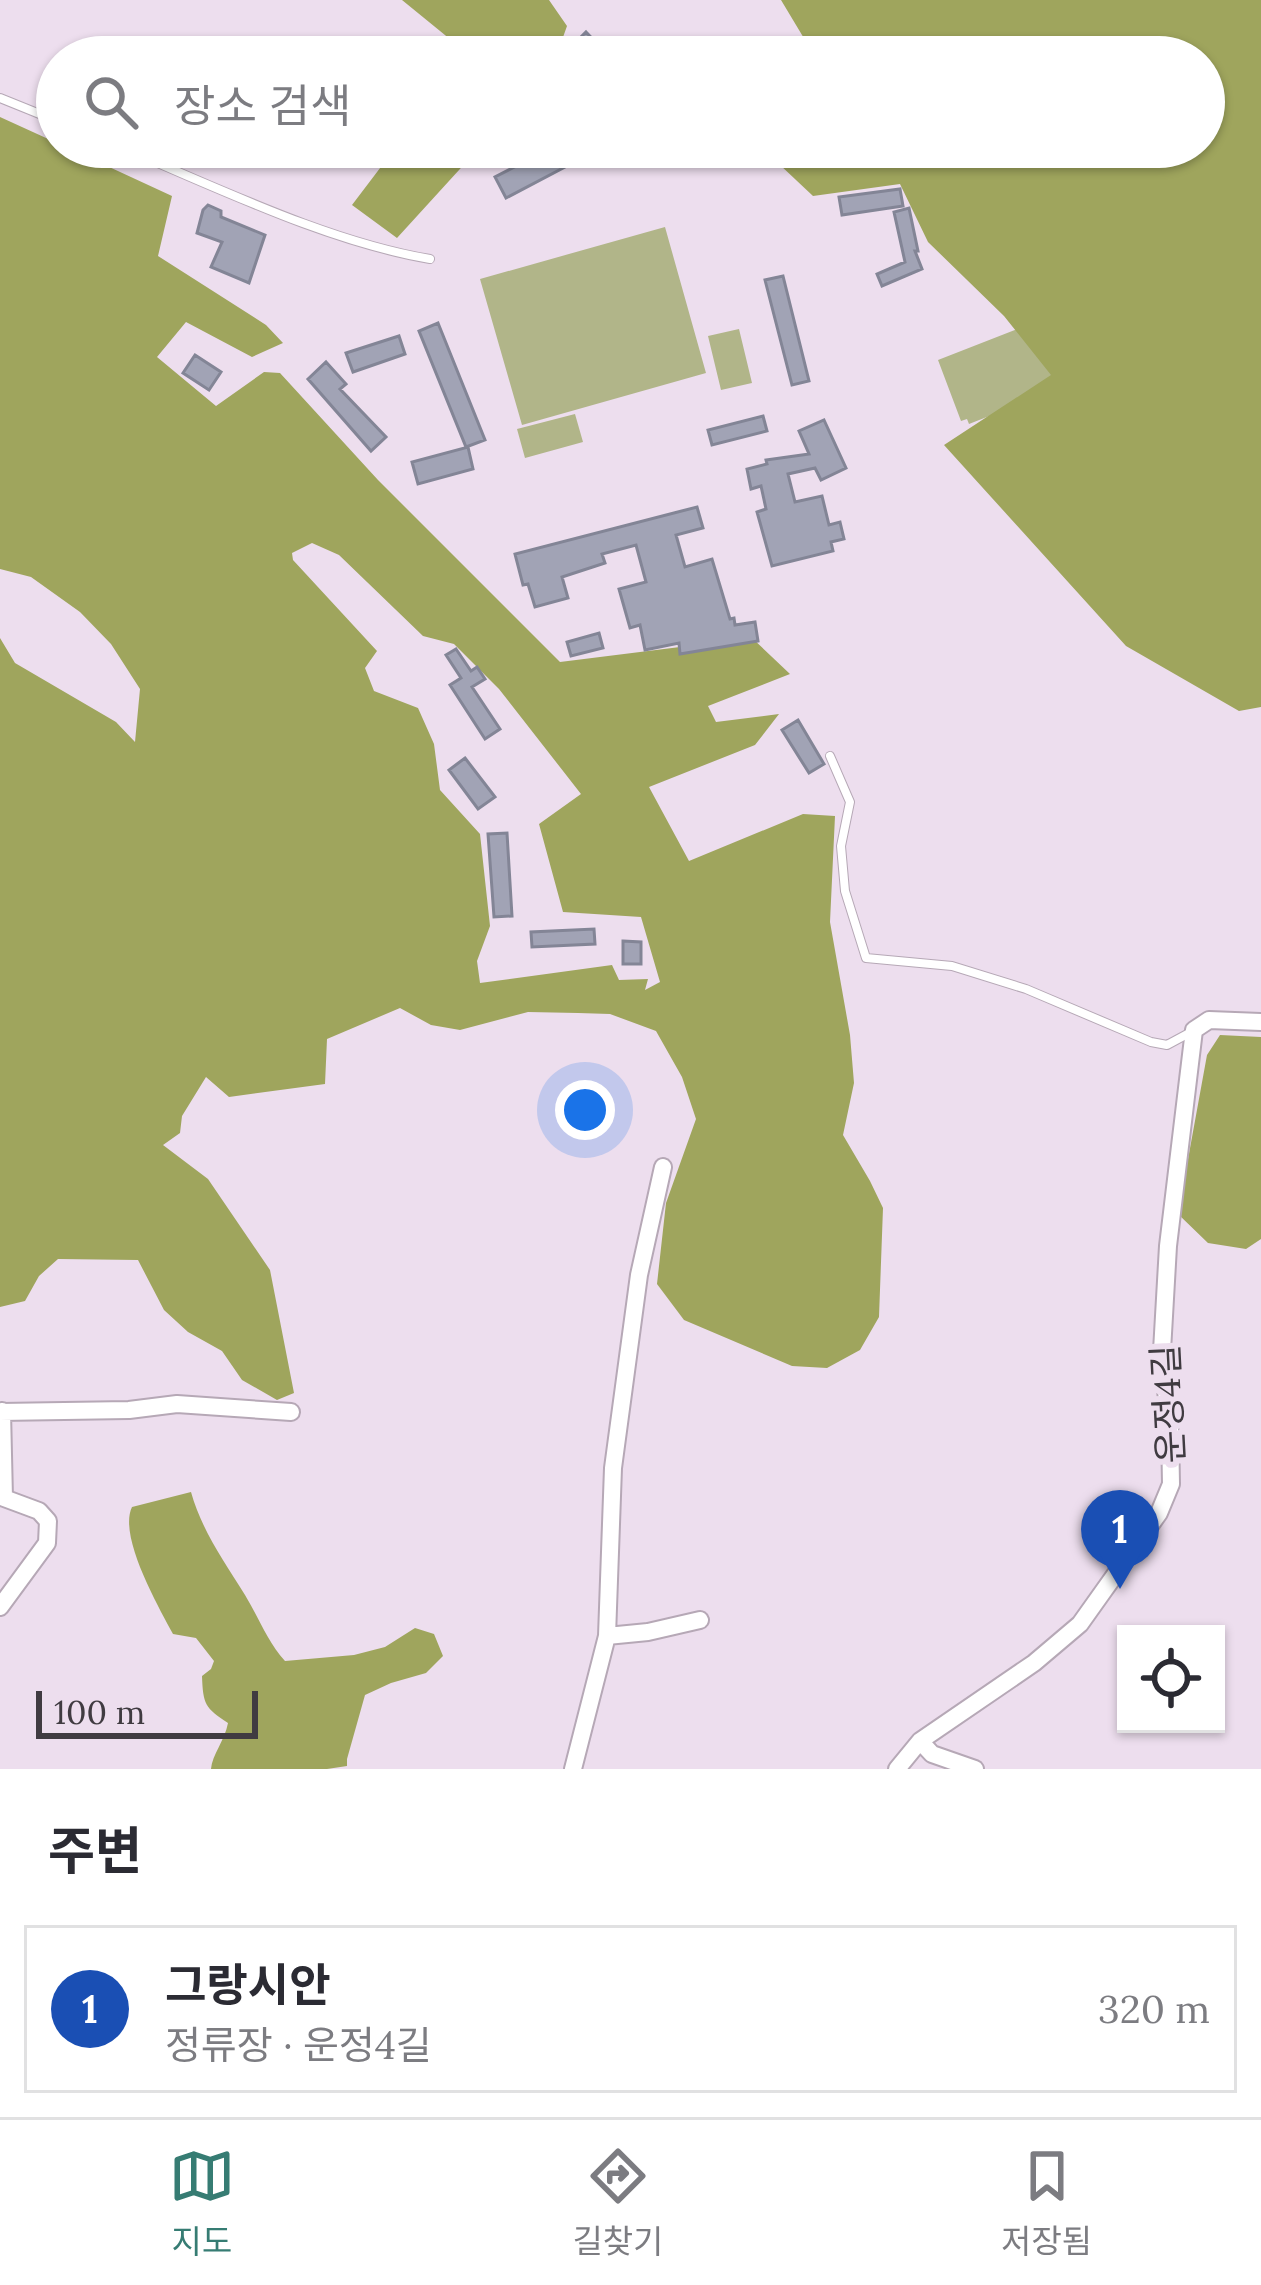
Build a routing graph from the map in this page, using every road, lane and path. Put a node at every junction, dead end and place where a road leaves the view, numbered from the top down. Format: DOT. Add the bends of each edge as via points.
graph roads {
  1 [pos="0,98"];
  2 [pos="36,113"];
  3 [pos="172,168"];
  4 [pos="430,259"];
  5 [pos="830,756"];
  6 [pos="1261,1022"];
  7 [pos="1194,1030"];
  8 [pos="663,1167"];
  9 [pos="1,1412"];
  10 [pos="291,1412"];
  11 [pos="0,1607"];
  12 [pos="700,1620"];
  13 [pos="607,1636"];
  14 [pos="920,1741"];
  15 [pos="573,1769"];
  16 [pos="897,1769"];
  17 [pos="975,1769"];
  1 -- 2 [label="lane"];
  3 -- 4 [label="lane" via="352,240"];
  5 -- 7 [label="lane" via="850,802 841,846 845,892 866,958 952,966 1166,1046"];
  6 -- 7 [label="street" via="1209,1020"];
  7 -- 14 [label="street, 운정4길" via="1162,1351 1172,1484 1080,1624"];
  8 -- 13 [label="street" via="613,1468"];
  9 -- 10 [label="street" via="177,1404"];
  9 -- 11 [label="street" via="4,1498 48,1522 47,1543"];
  12 -- 13 [label="street"];
  13 -- 15 [label="street"];
  14 -- 16 [label="street, 운정4길"];
  14 -- 17 [label="street" via="932,1754"];
}
